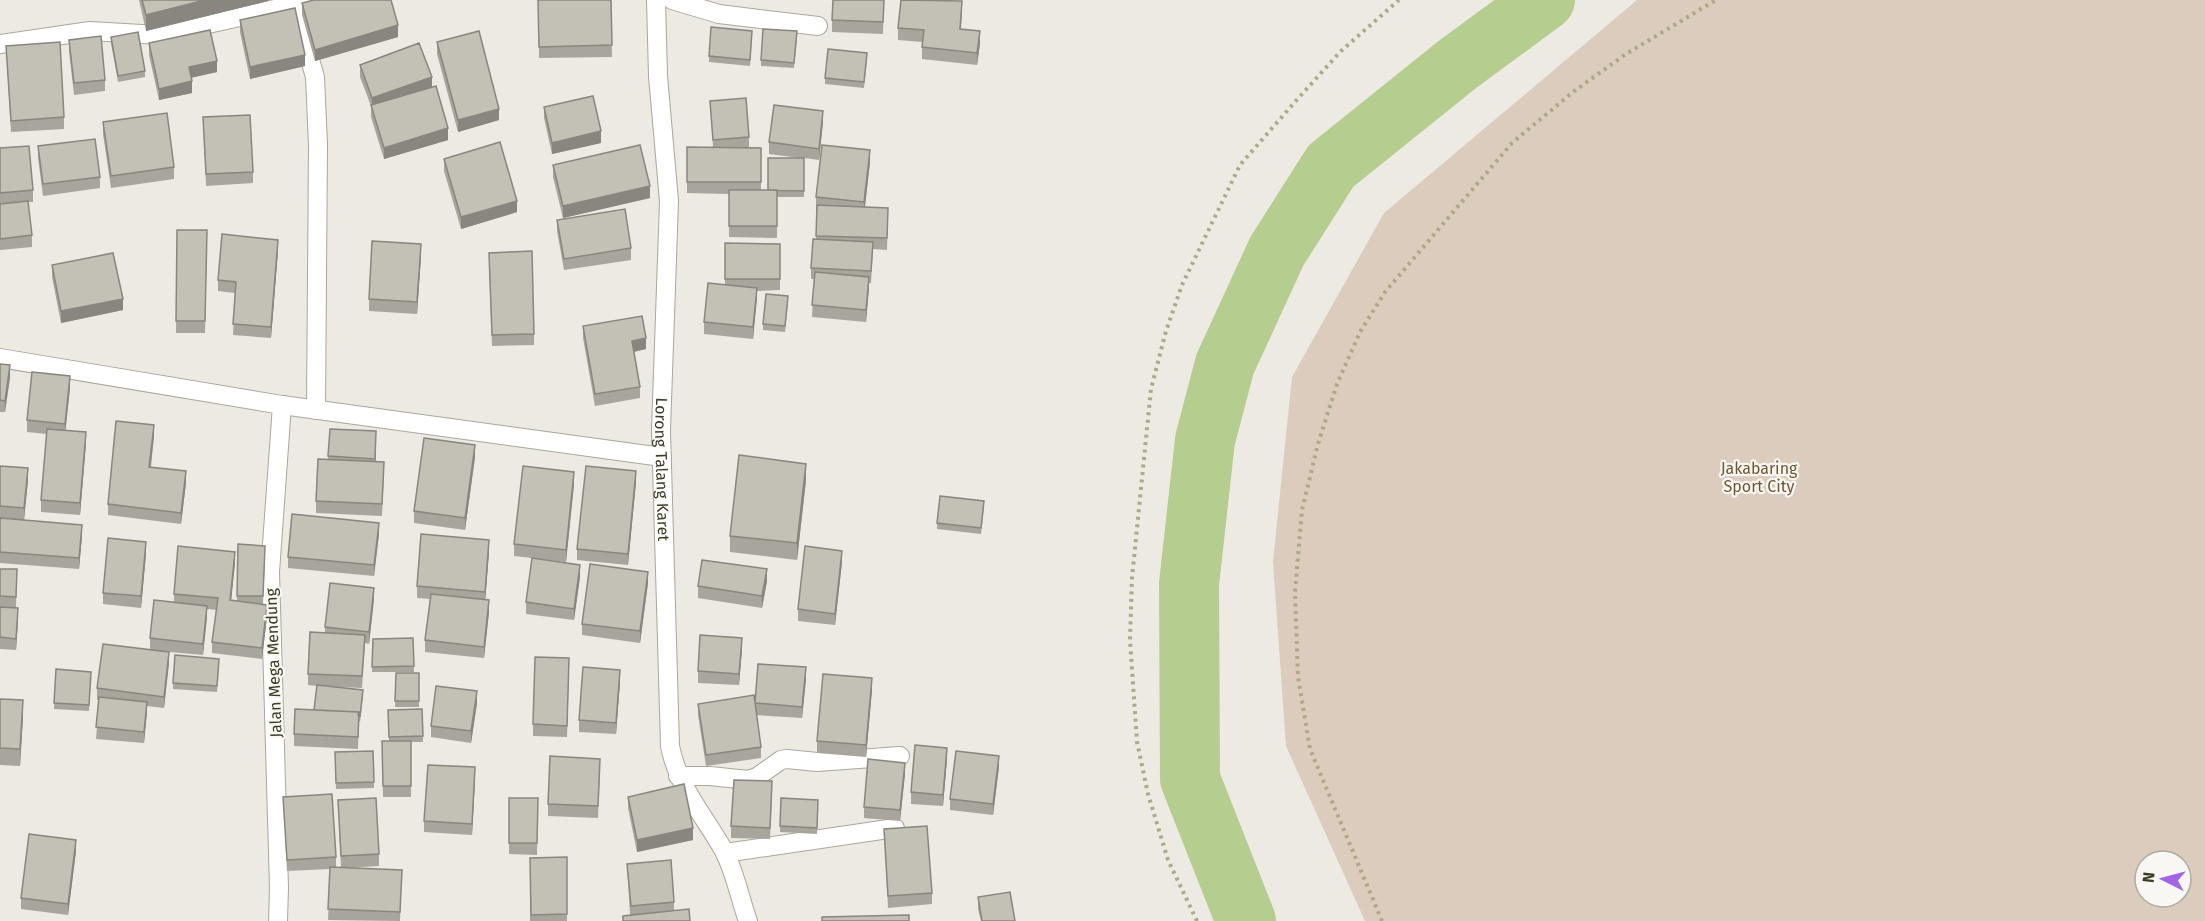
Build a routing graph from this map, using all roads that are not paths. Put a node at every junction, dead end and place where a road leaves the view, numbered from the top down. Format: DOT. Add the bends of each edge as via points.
graph roads {
  1 [pos="315,0"];
  2 [pos="656,0"];
  3 [pos="672,0"];
  4 [pos="294,5"];
  5 [pos="818,26"];
  6 [pos="0,44"];
  7 [pos="0,358"];
  8 [pos="282,405"];
  9 [pos="316,410"];
  10 [pos="662,457"];
  11 [pos="900,756"];
  12 [pos="678,776"];
  13 [pos="895,828"];
  14 [pos="725,853"];
  15 [pos="278,921"];
  16 [pos="748,921"];
  1 -- 4 [label="street"];
  2 -- 10 [label="street, Lorong Talang Karet" via="669,201"];
  3 -- 5 [label="street" via="719,14"];
  4 -- 6 [label="street" via="159,35 90,31"];
  4 -- 9 [label="street" via="315,77"];
  7 -- 8 [label="street"];
  8 -- 9 [label="street"];
  8 -- 15 [label="street, Jalan Mega Mendung" via="270,572"];
  9 -- 10 [label="street"];
  10 -- 12 [label="street, Lorong Talang Karet" via="668,720"];
  11 -- 12 [label="street" via="817,762 787,759 748,780"];
  12 -- 14 [label="street, Lorong Talang Karet"];
  13 -- 14 [label="street"];
  14 -- 16 [label="street, Lorong Talang Karet"];
}
